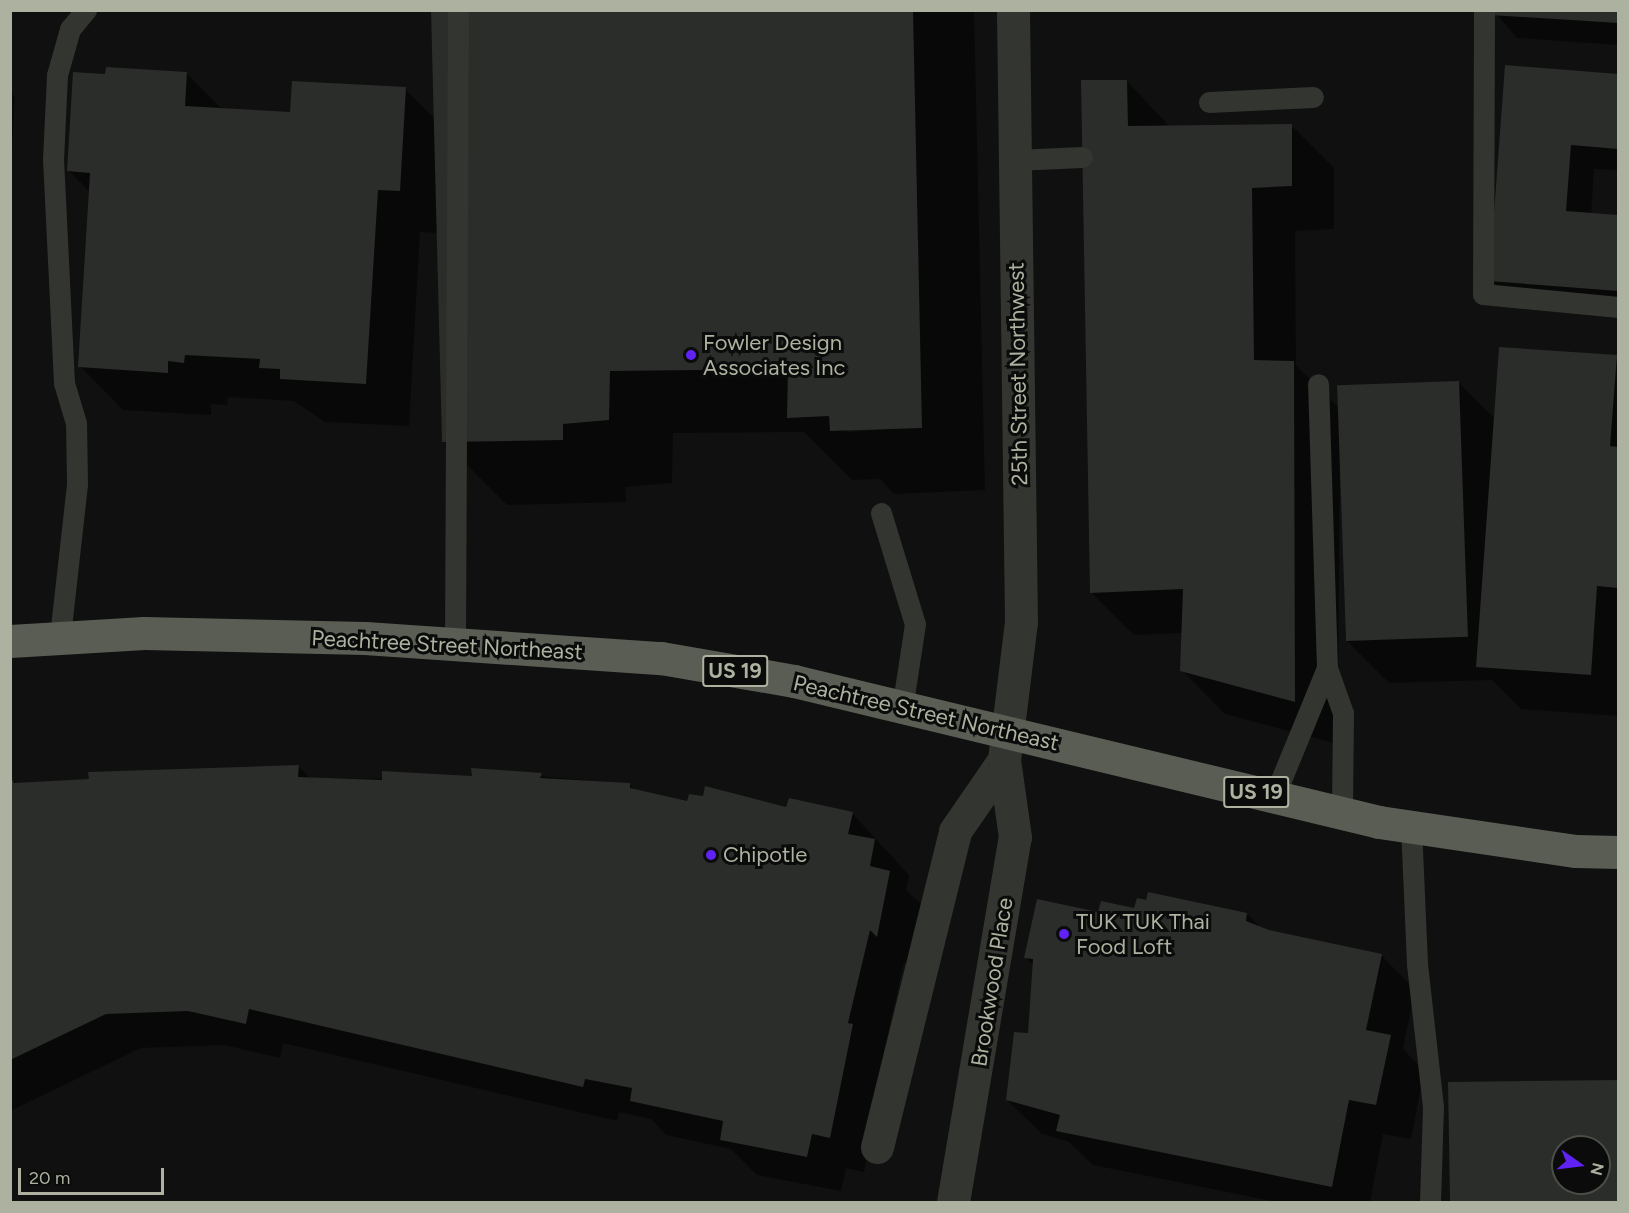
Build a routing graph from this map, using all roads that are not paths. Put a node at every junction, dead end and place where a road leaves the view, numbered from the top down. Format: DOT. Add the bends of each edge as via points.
graph roads {
  1 [pos="86,10"];
  2 [pos="458,10"];
  3 [pos="1013,10"];
  4 [pos="1484,10"];
  5 [pos="1313,97"];
  6 [pos="1209,102"];
  7 [pos="1082,157"];
  8 [pos="1015,160"];
  9 [pos="1618,307"];
  10 [pos="1318,384"];
  11 [pos="881,513"];
  12 [pos="60,636"];
  13 [pos="10,641"];
  14 [pos="455,644"];
  15 [pos="1327,668"];
  16 [pos="902,710"];
  17 [pos="1006,748"];
  18 [pos="1274,797"];
  19 [pos="1342,812"];
  20 [pos="1411,826"];
  21 [pos="1618,852"];
  22 [pos="877,1147"];
  23 [pos="953,1203"];
  24 [pos="1430,1203"];
  1 -- 12 [label="lane" via="70,29 57,75 56,265 64,383 76,423 77,484"];
  2 -- 14 [label="lane"];
  3 -- 8 [label="street, 25th Street Northwest"];
  4 -- 9 [label="lane" via="1482,294"];
  5 -- 6 [label="lane"];
  7 -- 8 [label="lane"];
  8 -- 17 [label="street, 25th Street Northwest" via="1021,622"];
  10 -- 15 [label="lane"];
  11 -- 16 [label="lane" via="915,624"];
  12 -- 13 [label="highway, Peachtree Street Northeast / US 19"];
  12 -- 14 [label="highway, Peachtree Street Northeast / US 19" via="190,634"];
  14 -- 16 [label="highway, Peachtree Street Northeast / US 19" via="661,658 794,681"];
  15 -- 18 [label="lane"];
  15 -- 19 [label="lane" via="1343,713"];
  16 -- 17 [label="highway, Peachtree Street Northeast / US 19"];
  17 -- 18 [label="highway, Peachtree Street Northeast / US 19"];
  17 -- 22 [label="street" via="955,831"];
  17 -- 23 [label="street, Brookwood Place" via="1015,837"];
  18 -- 19 [label="highway, Peachtree Street Northeast / US 19"];
  19 -- 20 [label="highway, Peachtree Street Northeast / US 19"];
  20 -- 21 [label="highway, Peachtree Street Northeast / US 19" via="1576,851"];
  20 -- 24 [label="lane" via="1417,964 1433,1107"];
}
